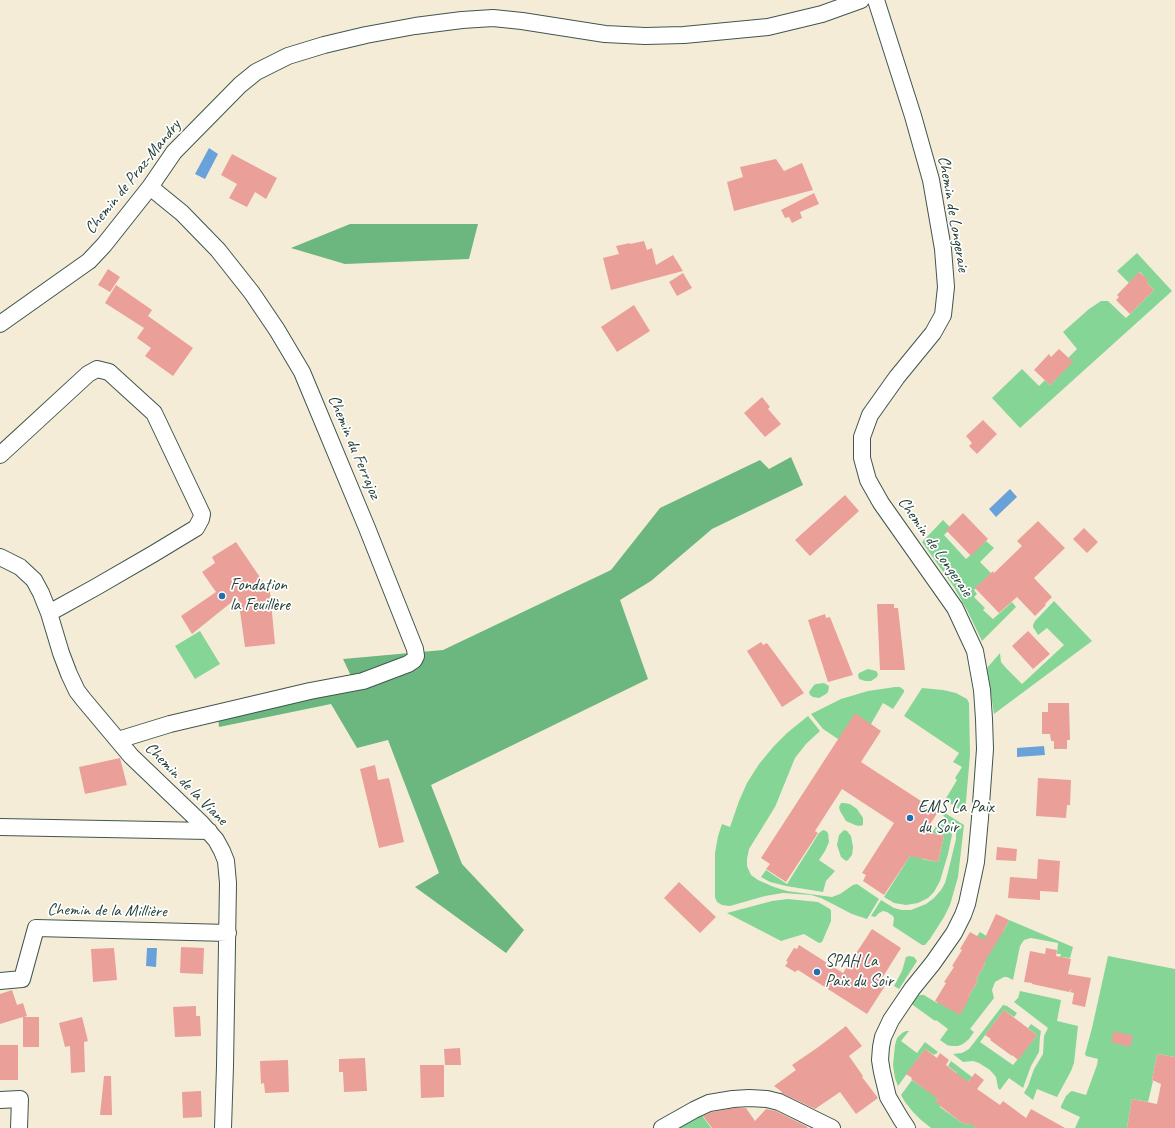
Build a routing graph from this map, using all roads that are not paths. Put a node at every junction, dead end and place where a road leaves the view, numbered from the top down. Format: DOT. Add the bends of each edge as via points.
graph roads {
  1 [pos="861,0"];
  2 [pos="876,0"];
  3 [pos="150,187"];
  4 [pos="0,324"];
  5 [pos="0,455"];
  6 [pos="0,557"];
  7 [pos="49,613"];
  8 [pos="118,740"];
  9 [pos="0,827"];
  10 [pos="209,831"];
  11 [pos="228,932"];
  12 [pos="0,980"];
  13 [pos="0,1100"];
  14 [pos="904,1124"];
  15 [pos="19,1128"];
  16 [pos="223,1128"];
  17 [pos="662,1128"];
  18 [pos="832,1128"];
  1 -- 3 [label="street, Chemin de Praz-Mandry" via="822,14 768,27 692,34 605,34 522,20 493,18 415,26 324,45 288,56 256,72 174,152"];
  2 -- 14 [label="street, Chemin de Longeraie" via="931,180 943,249 946,287 943,315 933,333 870,415 862,437 862,458 868,480 881,503 955,608 974,651 981,684 985,749 976,862 968,904 954,933 912,989 883,1037 880,1060 888,1097"];
  3 -- 4 [label="street, Chemin de Praz-Mandry" via="89,261"];
  3 -- 8 [label="street, Chemin du Ferrajoz" via="182,213 222,256 252,293 302,372 367,528 416,656 408,664 363,681 170,724"];
  5 -- 7 [label="street" via="88,374 97,369 109,372 154,414 202,514 196,528"];
  6 -- 7 [label="street, Chemin de la Viane" via="20,567 34,580"];
  7 -- 8 [label="street, Chemin de la Viane" via="61,653 77,691"];
  8 -- 10 [label="street, Chemin de la Viane" via="131,756"];
  9 -- 10 [label="street"];
  10 -- 11 [label="street, Chemin de la Viane" via="226,861"];
  11 -- 12 [label="street, Chemin de la Millière" via="36,928 22,979"];
  11 -- 16 [label="street, Chemin de la Viane"];
  13 -- 15 [label="street" via="20,1099"];
  17 -- 18 [label="street" via="709,1103 749,1098 779,1102"];
}
